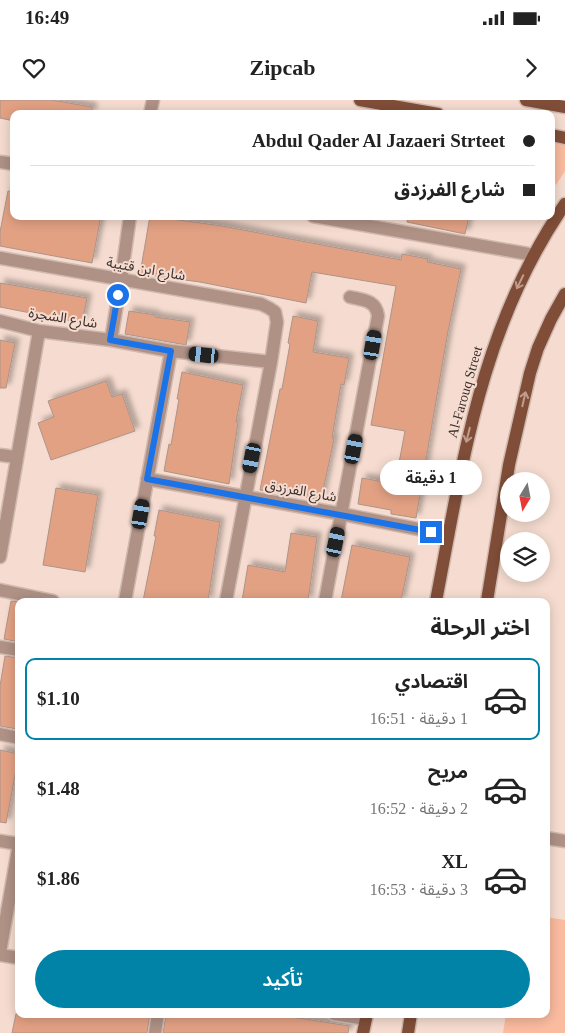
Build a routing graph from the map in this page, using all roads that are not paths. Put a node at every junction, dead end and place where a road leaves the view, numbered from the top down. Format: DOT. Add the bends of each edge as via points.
graph roads {
  1 [pos="360,100"];
  2 [pos="526,100"];
  3 [pos="565,107"];
  4 [pos="416,110"];
  5 [pos="565,204"];
  6 [pos="555,215"];
  7 [pos="129,220"];
  8 [pos="336,220"];
  9 [pos="551,220"];
  10 [pos="534,255"];
  11 [pos="0,258"];
  12 [pos="121,280"];
  13 [pos="565,294"];
  14 [pos="350,297"];
  15 [pos="0,321"];
  16 [pos="39,332"];
  17 [pos="110,340"];
  18 [pos="171,351"];
  19 [pos="271,362"];
  20 [pos="0,455"];
  21 [pos="16,457"];
  22 [pos="147,479"];
  23 [pos="245,497"];
  24 [pos="342,514"];
  25 [pos="448,535"];
  26 [pos="0,557"];
  27 [pos="0,590"];
  28 [pos="39,598"];
  29 [pos="126,598"];
  30 [pos="227,598"];
  31 [pos="326,598"];
  32 [pos="437,598"];
  33 [pos="487,598"];
  34 [pos="0,647"];
  35 [pos="15,649"];
  36 [pos="0,734"];
  37 [pos="15,737"];
  38 [pos="550,839"];
  39 [pos="0,841"];
  40 [pos="565,841"];
  41 [pos="15,843"];
  42 [pos="15,867"];
  43 [pos="0,953"];
  44 [pos="15,957"];
  45 [pos="157,1018"];
  46 [pos="366,1018"];
  47 [pos="410,1018"];
  48 [pos="155,1033"];
  49 [pos="363,1033"];
  50 [pos="408,1033"];
  1 -- 4 [label="main road"];
  2 -- 3 [label="main road"];
  5 -- 6 [label="main road, Al-Farouq Street"];
  7 -- 12 [label="street"];
  8 -- 10 [label="street"];
  9 -- 10 [label="main road, Al-Farouq Street"];
  10 -- 25 [label="main road, Al-Farouq Street, one-way" via="496,338 478,394"];
  11 -- 12 [label="street, شارع ابن قتيبة"];
  12 -- 17 [label="street"];
  12 -- 19 [label="street, شارع ابن قتيبة" via="270,308 275,312 276,322"];
  33 -- 13 [label="main road, one-way" via="509,465 530,373 538,348"];
  14 -- 24 [label="street" via="372,303 378,316"];
  15 -- 16 [label="street, شارع الشجرة"];
  16 -- 17 [label="street, شارع الشجرة"];
  16 -- 21 [label="street"];
  17 -- 18 [label="street, شارع الشجرة"];
  18 -- 19 [label="street, شارع الشجرة"];
  18 -- 22 [label="street"];
  19 -- 23 [label="street"];
  20 -- 21 [label="street"];
  21 -- 26 [label="street"];
  22 -- 23 [label="street, شارع الفرزدق"];
  22 -- 29 [label="street"];
  23 -- 24 [label="street, شارع الفرزدق"];
  23 -- 30 [label="street"];
  24 -- 25 [label="street, شارع الفرزدق"];
  24 -- 31 [label="street"];
  25 -- 32 [label="main road, Al-Farouq Street"];
  27 -- 28 [label="street"];
  34 -- 35 [label="street"];
  36 -- 37 [label="street"];
  38 -- 40 [label="street"];
  39 -- 41 [label="street"];
  42 -- 43 [label="street"];
  43 -- 44 [label="street"];
  45 -- 48 [label="street"];
  46 -- 49 [label="main road"];
  47 -- 50 [label="main road"];
}
